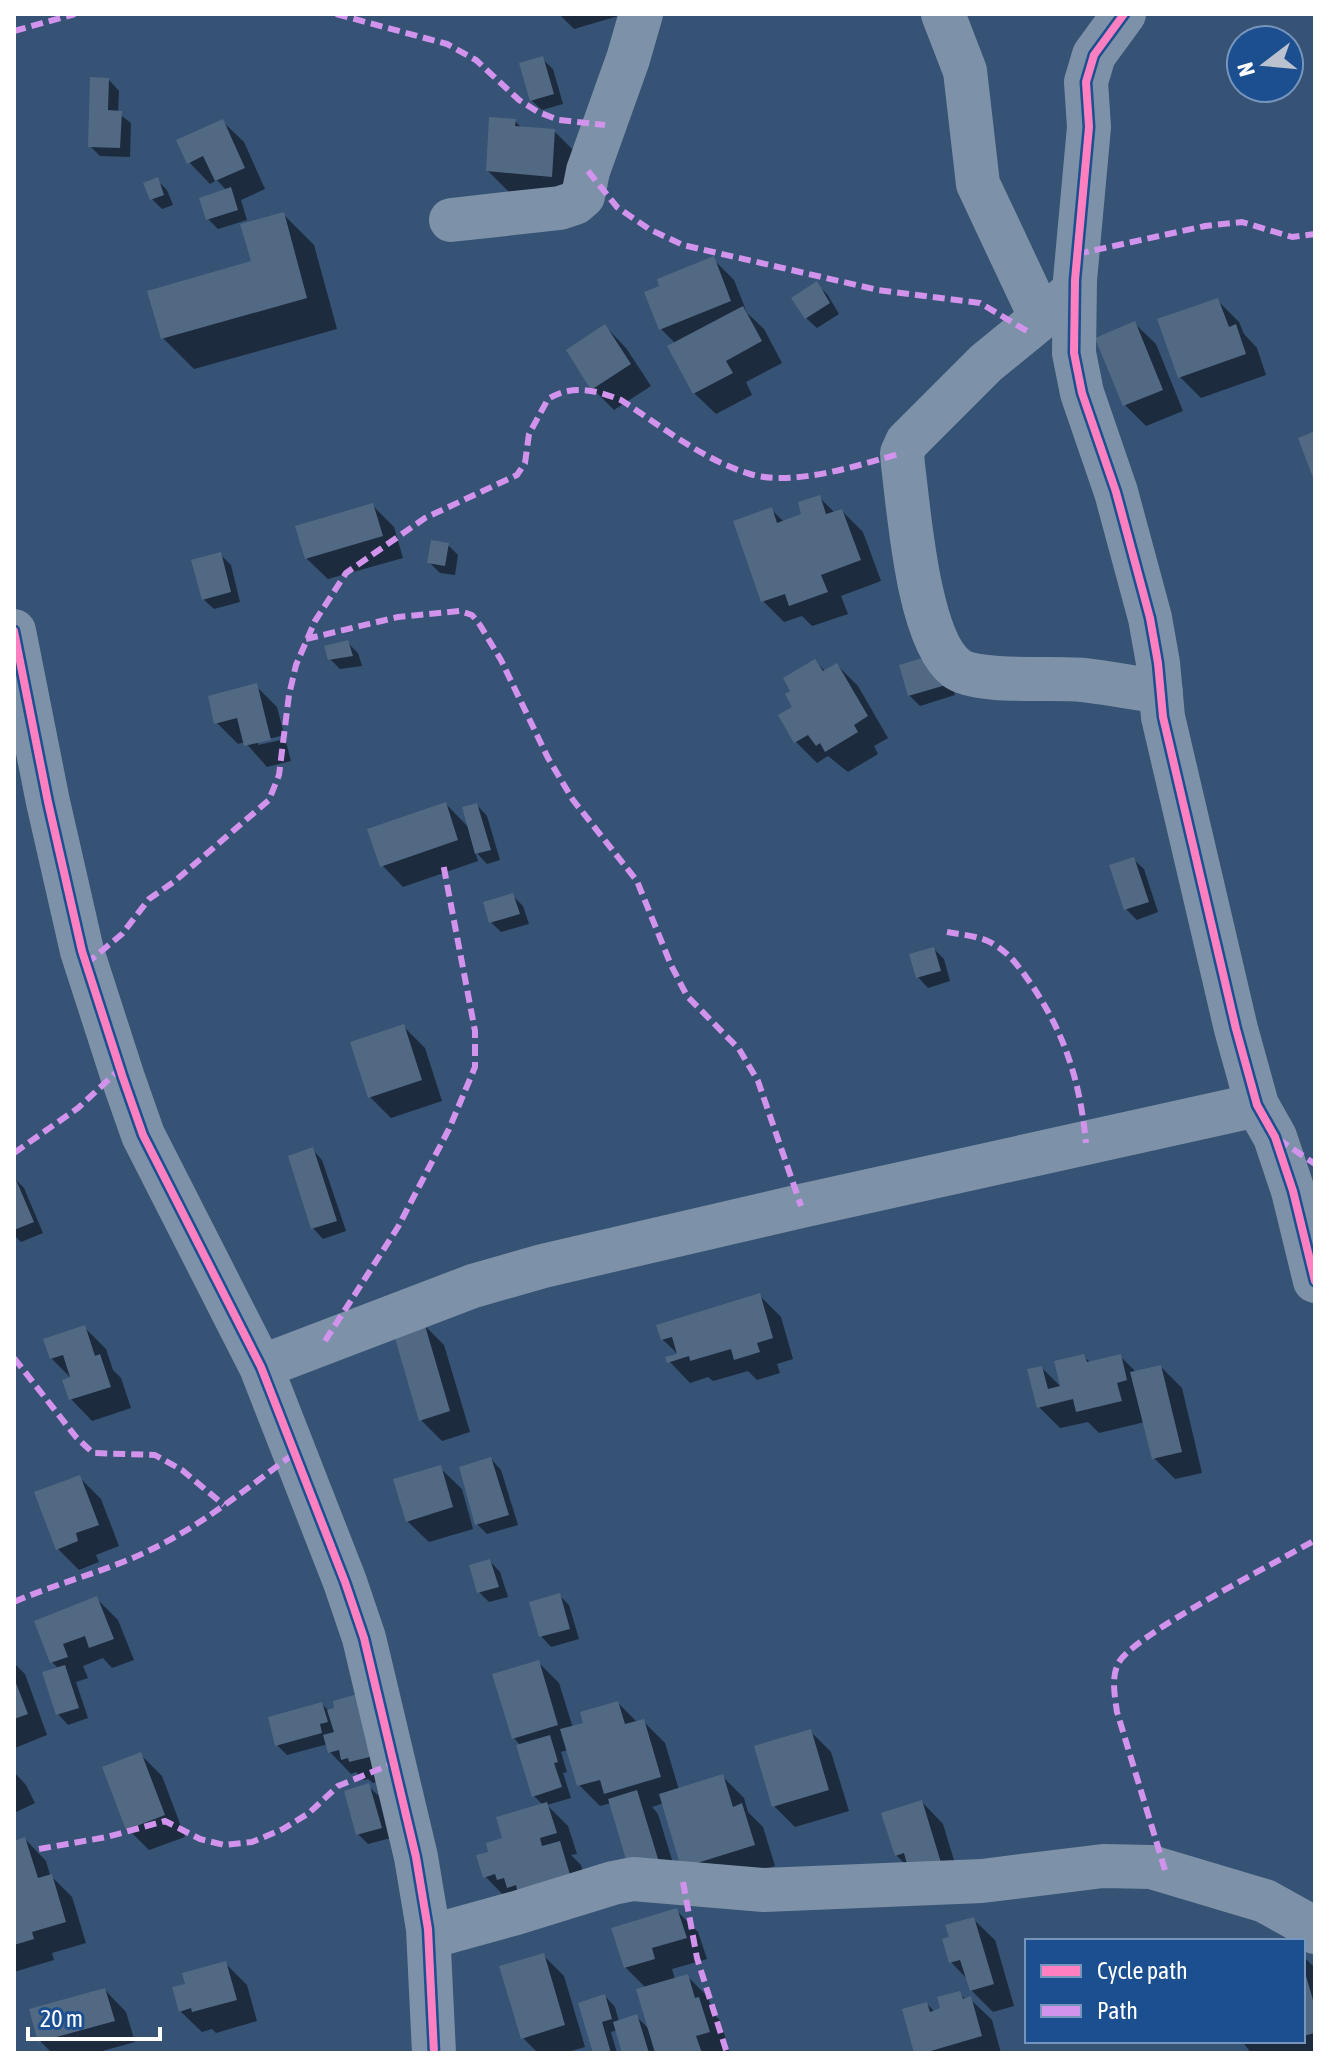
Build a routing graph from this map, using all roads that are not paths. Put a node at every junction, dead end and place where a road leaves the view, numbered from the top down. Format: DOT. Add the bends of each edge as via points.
graph roads {
  1 [pos="641,14"];
  2 [pos="943,14"];
  3 [pos="1124,14"];
  4 [pos="451,220"];
  5 [pos="1074,291"];
  6 [pos="1041,318"];
  7 [pos="14,631"];
  8 [pos="1161,692"];
  9 [pos="1257,1105"];
  10 [pos="1315,1281"];
  11 [pos="261,1367"];
  12 [pos="1315,1932"];
  13 [pos="429,1937"];
  14 [pos="434,2053"];
  1 -- 4 [label="street" via="583,196 560,208"];
  2 -- 6 [label="street" via="965,71 978,184"];
  3 -- 5 [label="street" via="1088,68 1089,127"];
  5 -- 6 [label="street"];
  5 -- 8 [label="street" via="1074,353 1082,393 1150,618"];
  6 -- 8 [label="street" via="986,363 911,437 902,453 920,583 934,633 947,658 965,673 1082,680"];
  7 -- 11 [label="street" via="82,951 123,1078 143,1135"];
  8 -- 9 [label="street"];
  9 -- 10 [label="street" via="1275,1137 1293,1191"];
  9 -- 11 [label="street" via="543,1266 445,1296"];
  11 -- 13 [label="street" via="364,1638 416,1857"];
  12 -- 13 [label="street" via="1284,1910 1229,1889 1151,1867 1103,1866 982,1881 764,1890 633,1879"];
  13 -- 14 [label="street"];
}
